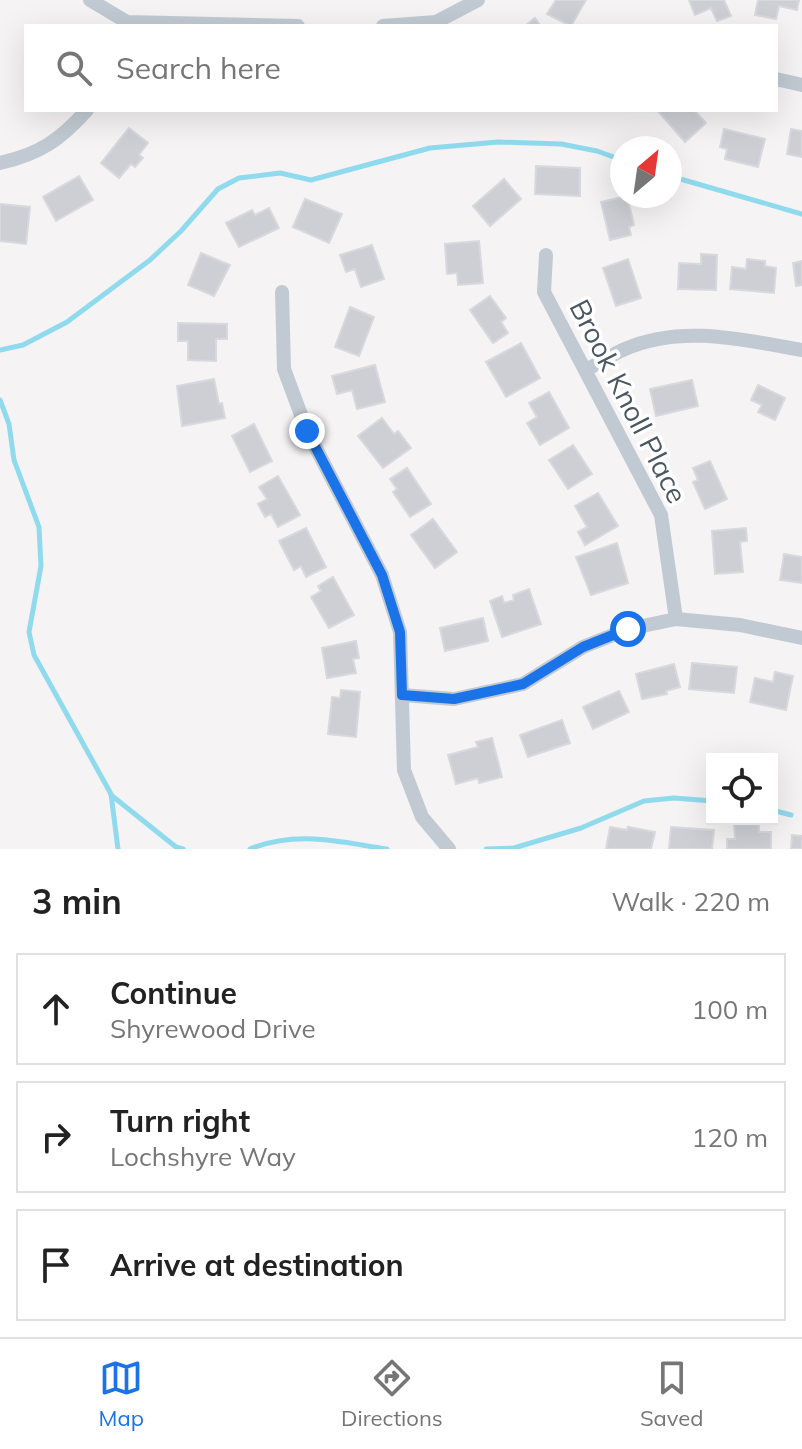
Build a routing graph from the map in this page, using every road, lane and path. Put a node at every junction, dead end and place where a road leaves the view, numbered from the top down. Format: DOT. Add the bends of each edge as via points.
graph roads {
  1 [pos="90,0"];
  2 [pos="478,0"];
  3 [pos="126,24"];
  4 [pos="410,24"];
  5 [pos="778,79"];
  6 [pos="802,85"];
  7 [pos="85,112"];
  8 [pos="0,163"];
  9 [pos="546,255"];
  10 [pos="282,292"];
  11 [pos="802,350"];
  12 [pos="586,370"];
  13 [pos="676,619"];
  14 [pos="802,638"];
  15 [pos="402,695"];
  16 [pos="449,849"];
  1 -- 3 [label="street"];
  2 -- 4 [label="street" via="436,22"];
  5 -- 6 [label="street"];
  7 -- 8 [label="street" via="66,134 29,156"];
  9 -- 12 [label="street, Brook Knoll Place" via="544,292"];
  10 -- 15 [label="street" via="284,369 307,431 382,575 400,632"];
  11 -- 12 [label="street" via="710,335 667,338 626,348"];
  12 -- 13 [label="street, Brook Knoll Place" via="661,515"];
  13 -- 14 [label="street"];
  13 -- 15 [label="street" via="628,629 583,647 523,684 454,699"];
  15 -- 16 [label="street" via="404,770 422,817"];
}
